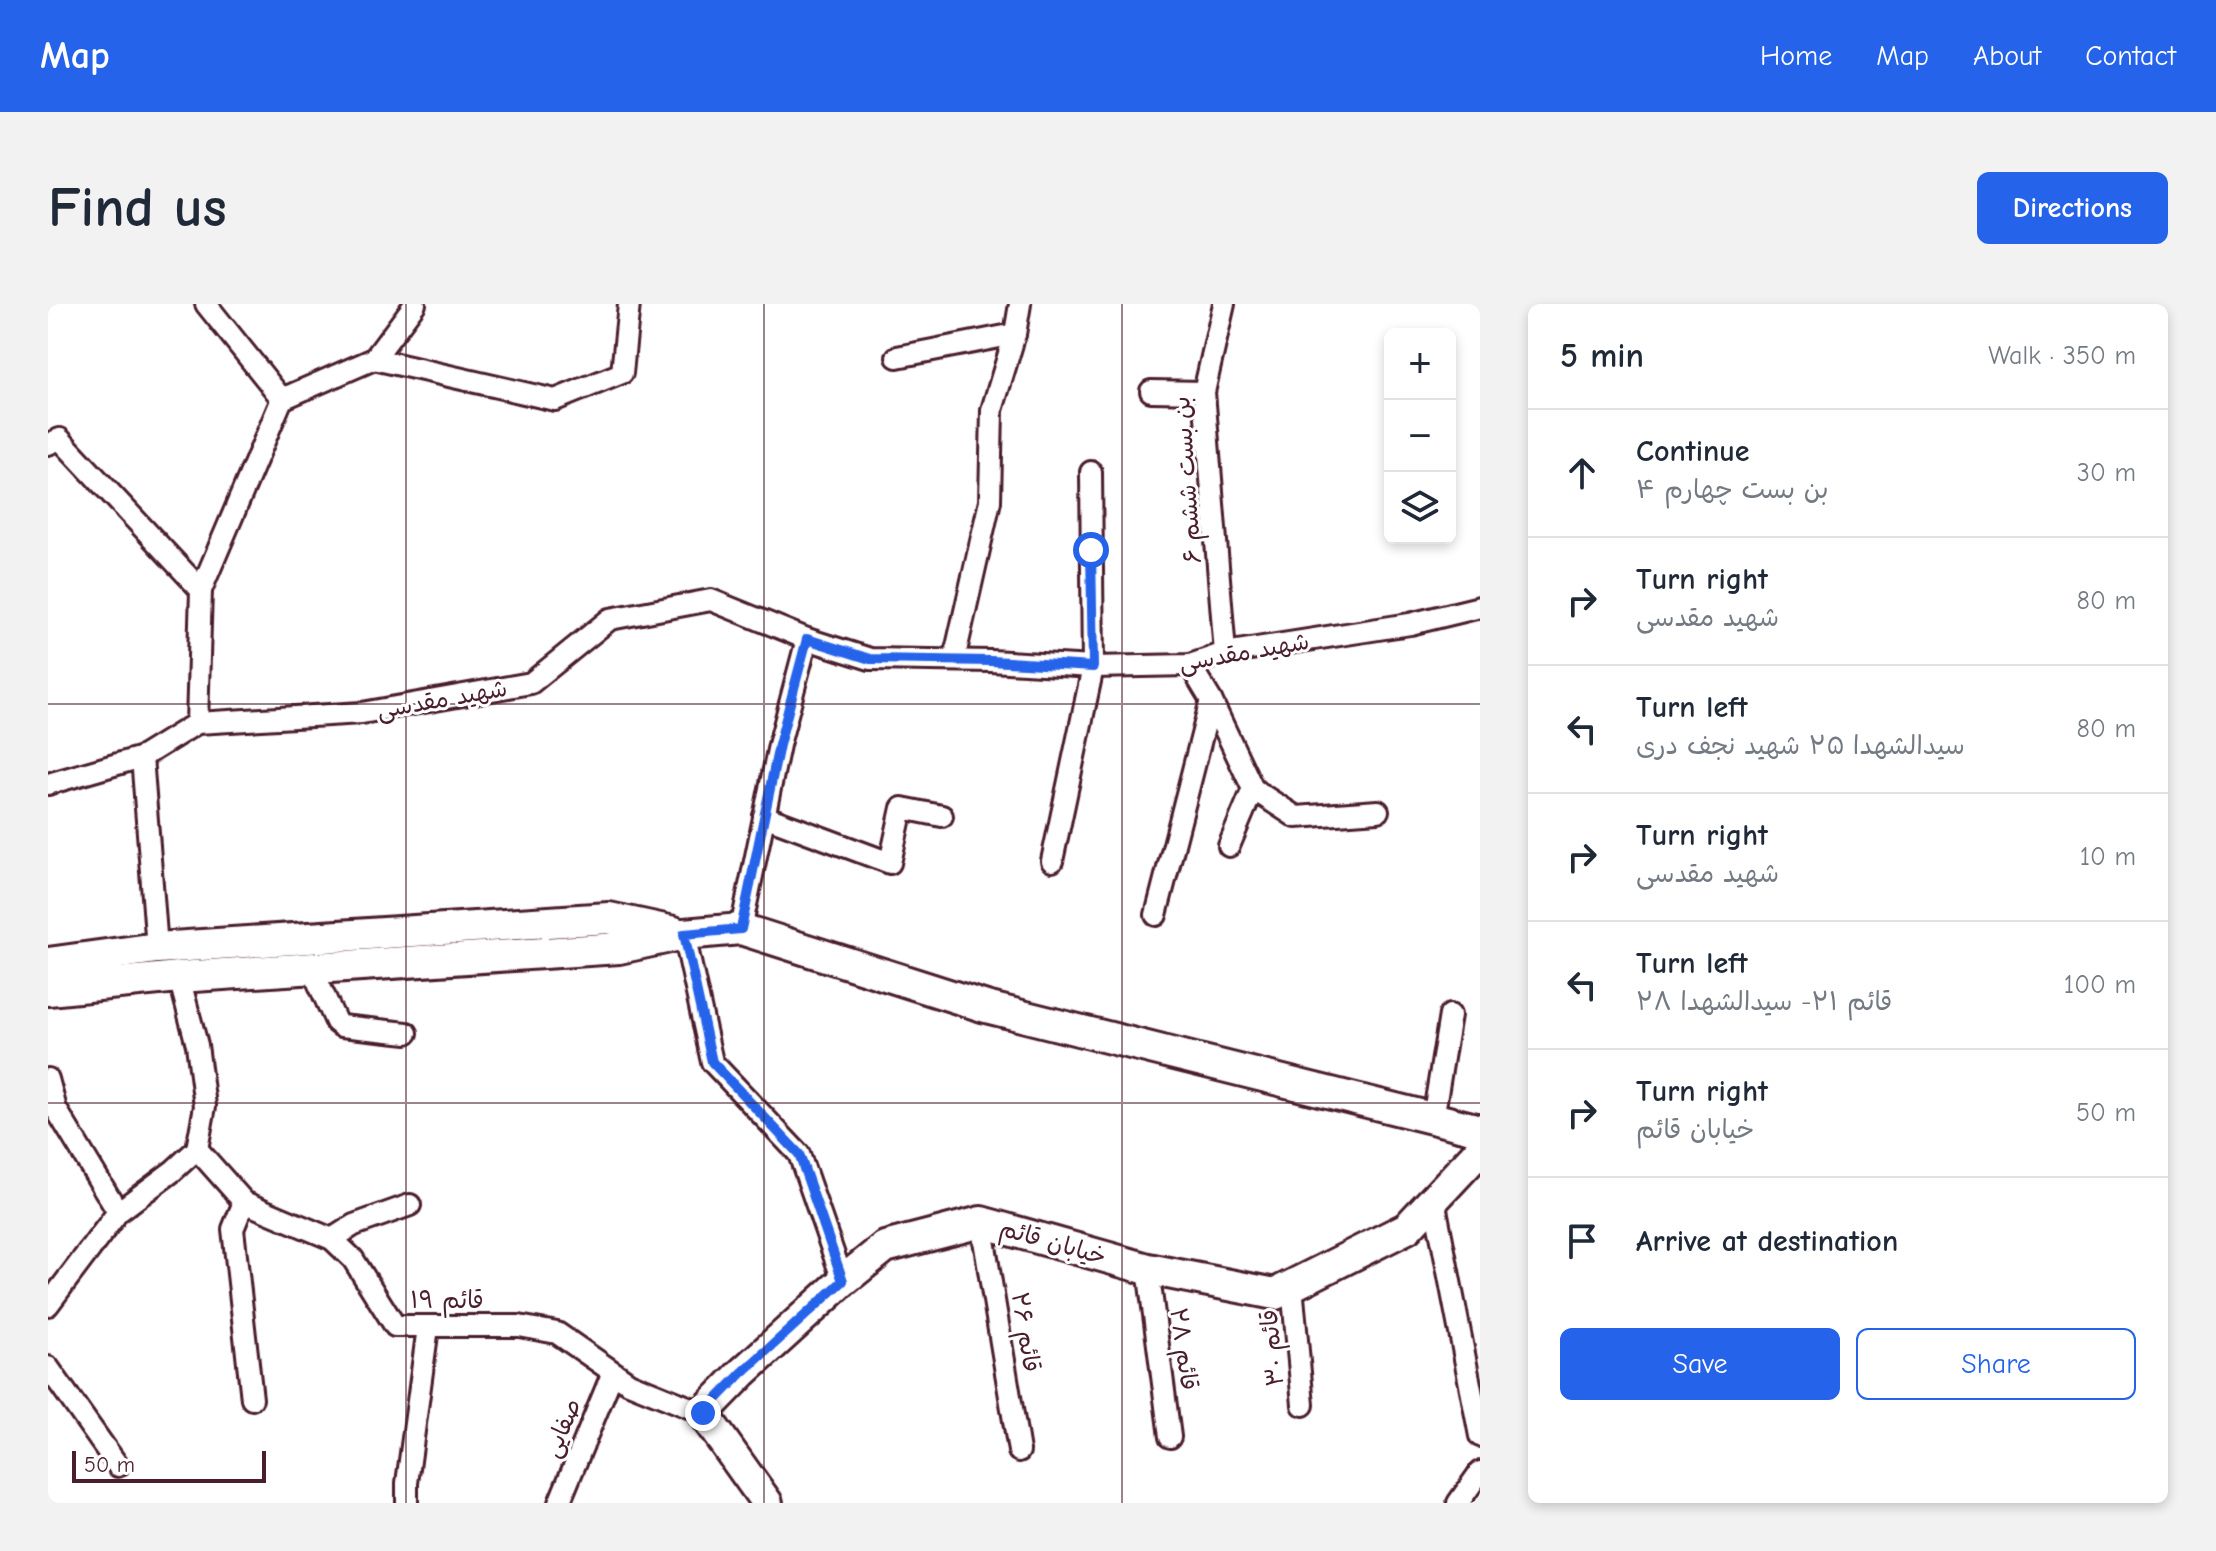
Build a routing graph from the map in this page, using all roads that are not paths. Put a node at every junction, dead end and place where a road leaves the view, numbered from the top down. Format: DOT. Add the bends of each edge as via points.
graph roads {
  1 [pos="206,304"];
  2 [pos="415,304"];
  3 [pos="629,304"];
  4 [pos="1020,304"];
  5 [pos="1224,304"];
  6 [pos="1015,334"];
  7 [pos="897,357"];
  8 [pos="374,359"];
  9 [pos="1151,391"];
  10 [pos="1204,392"];
  11 [pos="282,399"];
  12 [pos="48,444"];
  13 [pos="1091,472"];
  14 [pos="201,590"];
  15 [pos="1480,607"];
  16 [pos="807,639"];
  17 [pos="1225,653"];
  18 [pos="954,660"];
  19 [pos="1190,665"];
  20 [pos="1093,667"];
  21 [pos="1211,700"];
  22 [pos="197,723"];
  23 [pos="142,757"];
  24 [pos="48,784"];
  25 [pos="1253,789"];
  26 [pos="1378,811"];
  27 [pos="764,816"];
  28 [pos="942,816"];
  29 [pos="1229,846"];
  30 [pos="1052,861"];
  31 [pos="1156,915"];
  32 [pos="741,929"];
  33 [pos="684,934"];
  34 [pos="157,948"];
  35 [pos="48,963"];
  36 [pos="312,969"];
  37 [pos="179,977"];
  38 [pos="48,990"];
  39 [pos="1450,1015"];
  40 [pos="407,1033"];
  41 [pos="48,1079"];
  42 [pos="1433,1119"];
  43 [pos="56,1123"];
  44 [pos="1480,1130"];
  45 [pos="197,1149"];
  46 [pos="1480,1150"];
  47 [pos="1434,1199"];
  48 [pos="244,1202"];
  49 [pos="410,1205"];
  50 [pos="118,1212"];
  51 [pos="981,1222"];
  52 [pos="332,1239"];
  53 [pos="1148,1269"];
  54 [pos="843,1281"];
  55 [pos="1292,1286"];
  56 [pos="48,1305"];
  57 [pos="428,1327"];
  58 [pos="48,1367"];
  59 [pos="613,1372"];
  60 [pos="252,1399"];
  61 [pos="1303,1405"];
  62 [pos="703,1413"];
  63 [pos="1480,1436"];
  64 [pos="1170,1437"];
  65 [pos="1019,1451"];
  66 [pos="118,1466"];
  67 [pos="1480,1472"];
  68 [pos="407,1503"];
  69 [pos="559,1503"];
  70 [pos="767,1503"];
  71 [pos="1458,1503"];
  1 -- 11 [label="street"];
  2 -- 8 [label="street"];
  3 -- 8 [label="street" via="622,373 555,400"];
  4 -- 6 [label="street"];
  5 -- 10 [label="street, بن بست ششم ۶"];
  6 -- 7 [label="street"];
  6 -- 18 [label="street" via="992,410 990,501"];
  8 -- 11 [label="street"];
  9 -- 10 [label="street"];
  10 -- 17 [label="street, بن بست ششم ۶"];
  11 -- 14 [label="street"];
  12 -- 14 [label="street" via="60,439"];
  13 -- 20 [label="street"];
  14 -- 22 [label="street"];
  15 -- 17 [label="street, شهید مقدسی" via="1410,624"];
  16 -- 18 [label="street, شهید مقدسی" via="870,659"];
  16 -- 22 [label="street, شهید مقدسی" via="711,600 610,619 531,683 362,713"];
  16 -- 27 [label="street"];
  17 -- 19 [label="street, شهید مقدسی"];
  18 -- 20 [label="street, شهید مقدسی"];
  19 -- 20 [label="street, شهید مقدسی"];
  19 -- 21 [label="street"];
  20 -- 30 [label="street"];
  21 -- 25 [label="street"];
  21 -- 31 [label="street"];
  22 -- 23 [label="street, شهید مقدسی"];
  23 -- 24 [label="street, شهید مقدسی"];
  23 -- 34 [label="street"];
  25 -- 26 [label="street" via="1296,817"];
  25 -- 29 [label="street"];
  27 -- 28 [label="street" via="890,863 902,808"];
  27 -- 32 [label="street"];
  32 -- 33 [label="street"];
  32 -- 42 [label="street" via="986,1007"];
  33 -- 34 [label="street" via="609,918"];
  33 -- 36 [label="street" via="619,948"];
  33 -- 54 [label="street" via="712,1062 799,1154"];
  34 -- 35 [label="street"];
  36 -- 37 [label="street"];
  36 -- 40 [label="street" via="341,1026"];
  37 -- 38 [label="street"];
  37 -- 45 [label="street" via="197,1045 205,1106"];
  39 -- 42 [label="street"];
  41 -- 43 [label="street"];
  42 -- 44 [label="street"];
  43 -- 50 [label="street"];
  45 -- 48 [label="street, قائم ۱۹"];
  45 -- 50 [label="street"];
  46 -- 47 [label="street, خیابان قائم"];
  47 -- 55 [label="street, خیابان قائم" via="1407,1228"];
  47 -- 63 [label="street"];
  48 -- 52 [label="street, قائم ۱۹"];
  48 -- 60 [label="street" via="233,1229"];
  49 -- 52 [label="street" via="354,1225"];
  50 -- 56 [label="street"];
  51 -- 53 [label="street, خیابان قائم"];
  51 -- 54 [label="street, خیابان قائم" via="885,1247"];
  51 -- 65 [label="street, قائم ۲۶"];
  52 -- 57 [label="street, قائم ۱۹" via="353,1259 395,1326"];
  53 -- 55 [label="street, خیابان قائم" via="1275,1294"];
  53 -- 64 [label="street, قائم ۲۸"];
  54 -- 62 [label="street, خیابان قائم"];
  55 -- 61 [label="street, قائم ۳۰"];
  57 -- 59 [label="street, قائم ۱۹" via="519,1326 557,1333"];
  57 -- 68 [label="street"];
  58 -- 66 [label="street"];
  59 -- 62 [label="street, قائم ۱۹"];
  59 -- 69 [label="street, صفایی"];
  62 -- 70 [label="street"];
  67 -- 71 [label="street"];
}
